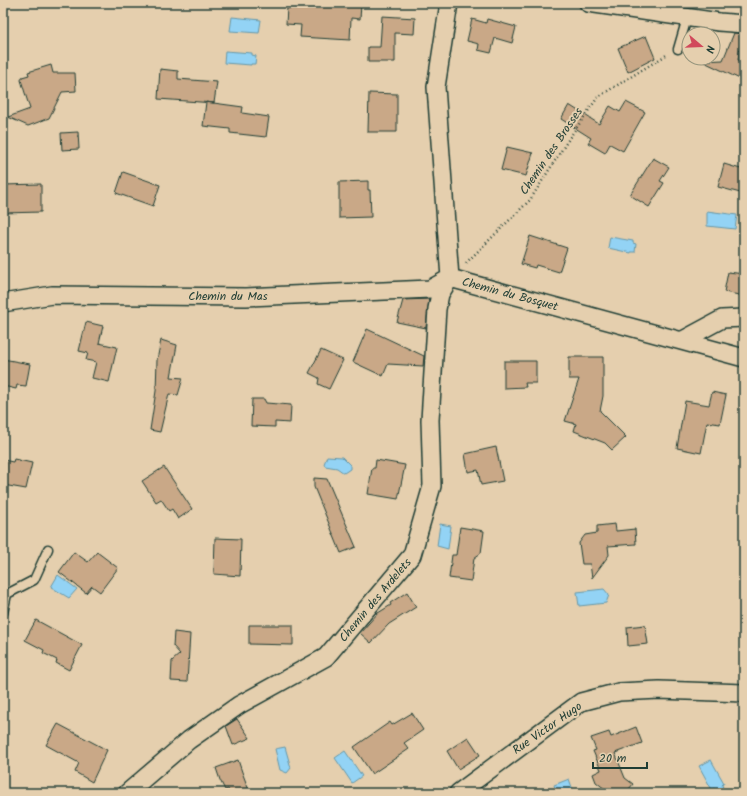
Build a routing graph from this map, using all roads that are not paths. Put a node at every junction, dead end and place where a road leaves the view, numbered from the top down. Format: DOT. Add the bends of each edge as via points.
graph roads {
  1 [pos="449,3"];
  2 [pos="588,3"];
  3 [pos="687,18"];
  4 [pos="744,24"];
  5 [pos="678,49"];
  6 [pos="450,278"];
  7 [pos="3,303"];
  8 [pos="744,318"];
  9 [pos="683,340"];
  10 [pos="744,358"];
  11 [pos="48,549"];
  12 [pos="3,612"];
  13 [pos="744,693"];
  14 [pos="127,793"];
  15 [pos="458,793"];
  1 -- 6 [label="street, Chemin du Bosquet" via="436,87"];
  2 -- 3 [label="street"];
  3 -- 4 [label="street"];
  3 -- 5 [label="lane"];
  6 -- 7 [label="street, Chemin du Mas" via="430,289 246,297 52,295"];
  6 -- 9 [label="street, Chemin du Bosquet"];
  6 -- 14 [label="street, Chemin des Ardelets" via="440,294 437,309 430,420 432,486 412,555 326,658 239,705 189,740"];
  8 -- 9 [label="street" via="722,319"];
  9 -- 10 [label="street, Chemin du Bosquet"];
  11 -- 12 [label="lane" via="34,580 7,594"];
  13 -- 15 [label="street, Rue Victor Hugo" via="659,690 619,692 581,702"];
}
